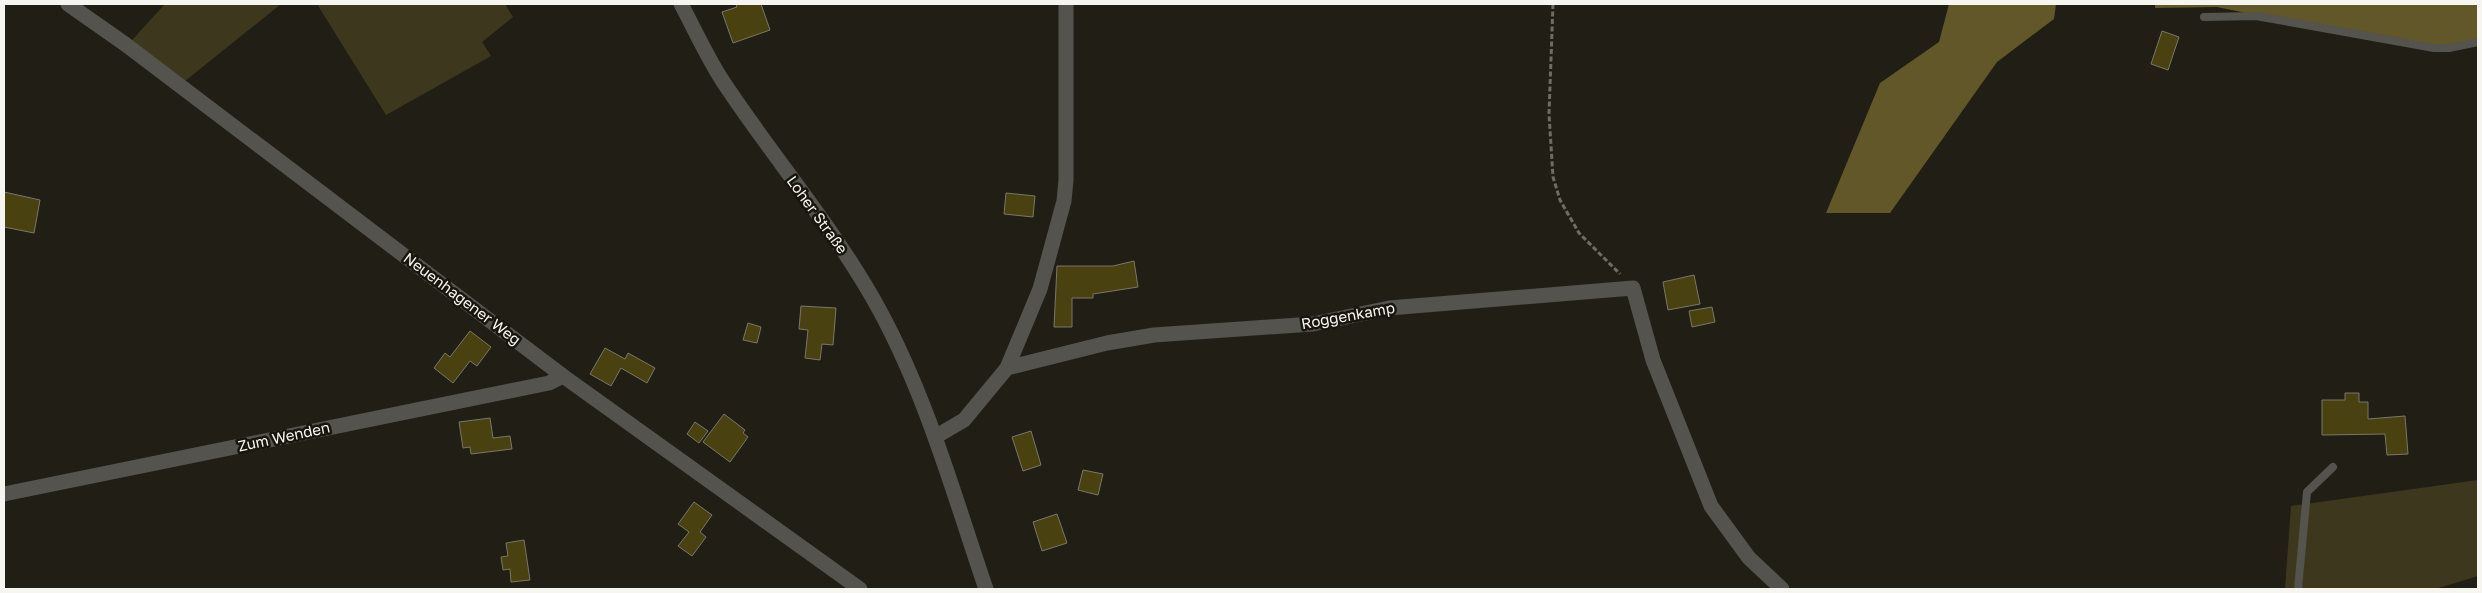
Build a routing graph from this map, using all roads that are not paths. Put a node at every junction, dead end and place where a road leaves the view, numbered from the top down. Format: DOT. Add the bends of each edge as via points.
graph roads {
  1 [pos="68,4"];
  2 [pos="681,4"];
  3 [pos="1066,4"];
  4 [pos="2204,17"];
  5 [pos="2478,42"];
  6 [pos="1007,368"];
  7 [pos="564,376"];
  8 [pos="935,437"];
  9 [pos="2333,467"];
  10 [pos="4,494"];
  11 [pos="860,589"];
  12 [pos="986,589"];
  13 [pos="1782,589"];
  14 [pos="2298,589"];
  1 -- 7 [label="street, Neuenhagener Weg"];
  2 -- 8 [label="street, Loher Straße" via="723,81 863,282 906,363"];
  3 -- 6 [label="street" via="1068,158 1064,201 1040,289"];
  4 -- 5 [label="lane" via="2256,16 2434,48"];
  6 -- 8 [label="street" via="964,420"];
  6 -- 13 [label="street, Roggenkamp" via="1154,335 1313,324 1389,308 1632,288 1654,360 1710,506 1749,558"];
  7 -- 10 [label="street, Zum Wenden" via="549,383"];
  7 -- 11 [label="street, Neuenhagener Weg"];
  8 -- 12 [label="street, Loher Straße"];
  9 -- 14 [label="lane" via="2307,492"];
}
